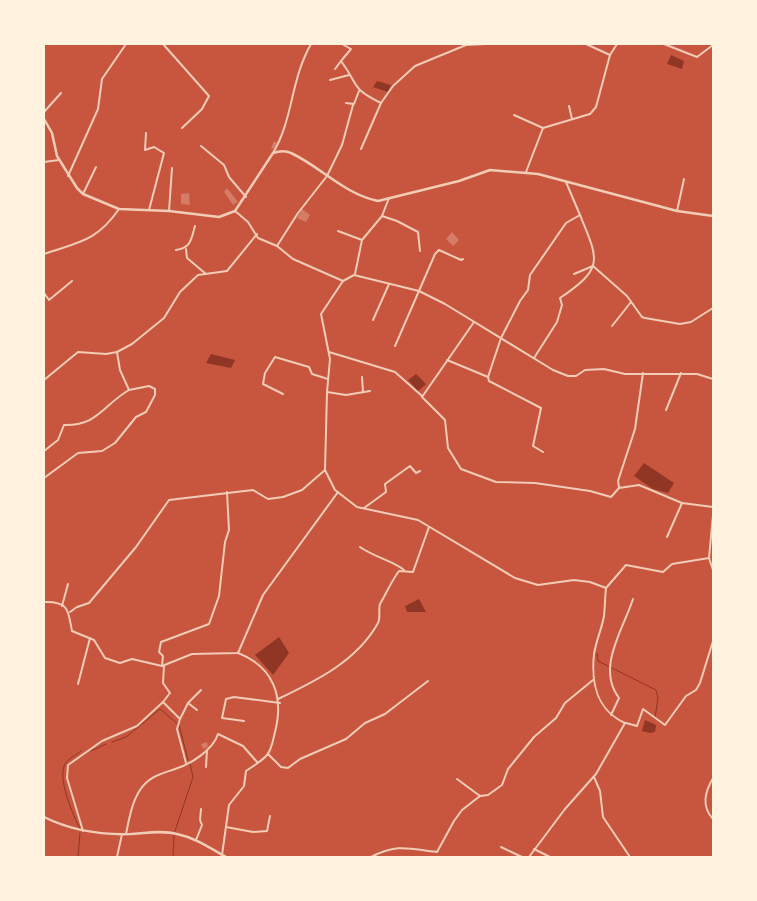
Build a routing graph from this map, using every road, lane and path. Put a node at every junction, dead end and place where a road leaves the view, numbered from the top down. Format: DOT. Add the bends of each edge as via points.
graph roads {
  1 [pos="126,44"];
  2 [pos="164,44"];
  3 [pos="311,44"];
  4 [pos="342,44"];
  5 [pos="486,44"];
  6 [pos="586,44"];
  7 [pos="617,44"];
  8 [pos="664,44"];
  9 [pos="713,45"];
  10 [pos="610,55"];
  11 [pos="341,61"];
  12 [pos="335,69"];
  13 [pos="349,75"];
  14 [pos="330,80"];
  15 [pos="359,91"];
  16 [pos="61,93"];
  17 [pos="346,103"];
  18 [pos="381,103"];
  19 [pos="353,105"];
  20 [pos="569,106"];
  21 [pos="44,112"];
  22 [pos="514,114"];
  23 [pos="44,119"];
  24 [pos="572,119"];
  25 [pos="182,128"];
  26 [pos="543,128"];
  27 [pos="146,133"];
  28 [pos="201,146"];
  29 [pos="361,149"];
  30 [pos="272,153"];
  31 [pos="59,160"];
  32 [pos="44,162"];
  33 [pos="96,167"];
  34 [pos="172,168"];
  35 [pos="526,173"];
  36 [pos="68,176"];
  37 [pos="327,176"];
  38 [pos="684,179"];
  39 [pos="566,182"];
  40 [pos="82,194"];
  41 [pos="246,197"];
  42 [pos="389,198"];
  43 [pos="120,209"];
  44 [pos="149,210"];
  45 [pos="169,211"];
  46 [pos="235,211"];
  47 [pos="678,211"];
  48 [pos="580,215"];
  49 [pos="382,216"];
  50 [pos="713,216"];
  51 [pos="195,226"];
  52 [pos="338,231"];
  53 [pos="257,234"];
  54 [pos="362,240"];
  55 [pos="277,246"];
  56 [pos="186,249"];
  57 [pos="176,250"];
  58 [pos="420,251"];
  59 [pos="44,254"];
  60 [pos="463,259"];
  61 [pos="594,266"];
  62 [pos="206,274"];
  63 [pos="574,274"];
  64 [pos="354,275"];
  65 [pos="72,281"];
  66 [pos="343,281"];
  67 [pos="389,284"];
  68 [pos="419,291"];
  69 [pos="44,293"];
  70 [pos="631,302"];
  71 [pos="713,308"];
  72 [pos="373,320"];
  73 [pos="474,322"];
  74 [pos="612,326"];
  75 [pos="502,338"];
  76 [pos="395,346"];
  77 [pos="118,352"];
  78 [pos="329,352"];
  79 [pos="534,358"];
  80 [pos="447,360"];
  81 [pos="643,373"];
  82 [pos="681,373"];
  83 [pos="362,376"];
  84 [pos="488,377"];
  85 [pos="328,379"];
  86 [pos="713,379"];
  87 [pos="44,380"];
  88 [pos="129,390"];
  89 [pos="370,391"];
  90 [pos="327,392"];
  91 [pos="364,392"];
  92 [pos="283,394"];
  93 [pos="422,397"];
  94 [pos="666,410"];
  95 [pos="44,451"];
  96 [pos="543,452"];
  97 [pos="325,470"];
  98 [pos="420,471"];
  99 [pos="44,478"];
  100 [pos="619,488"];
  101 [pos="227,492"];
  102 [pos="338,492"];
  103 [pos="682,504"];
  104 [pos="713,507"];
  105 [pos="364,508"];
  106 [pos="713,515"];
  107 [pos="429,527"];
  108 [pos="667,537"];
  109 [pos="360,548"];
  110 [pos="709,558"];
  111 [pos="404,570"];
  112 [pos="713,570"];
  113 [pos="68,584"];
  114 [pos="606,588"];
  115 [pos="633,598"];
  116 [pos="44,602"];
  117 [pos="62,606"];
  118 [pos="70,612"];
  119 [pos="90,638"];
  120 [pos="713,641"];
  121 [pos="238,653"];
  122 [pos="163,666"];
  123 [pos="594,680"];
  124 [pos="428,681"];
  125 [pos="78,684"];
  126 [pos="201,690"];
  127 [pos="278,699"];
  128 [pos="163,702"];
  129 [pos="188,703"];
  130 [pos="280,703"];
  131 [pos="197,710"];
  132 [pos="610,716"];
  133 [pos="180,718"];
  134 [pos="244,721"];
  135 [pos="625,723"];
  136 [pos="207,750"];
  137 [pos="268,754"];
  138 [pos="188,762"];
  139 [pos="258,762"];
  140 [pos="206,767"];
  141 [pos="594,777"];
  142 [pos="457,778"];
  143 [pos="713,778"];
  144 [pos="480,796"];
  145 [pos="201,810"];
  146 [pos="270,816"];
  147 [pos="44,817"];
  148 [pos="713,819"];
  149 [pos="226,827"];
  150 [pos="83,831"];
  151 [pos="122,834"];
  152 [pos="126,834"];
  153 [pos="196,840"];
  154 [pos="502,847"];
  155 [pos="534,850"];
  156 [pos="222,855"];
  157 [pos="117,857"];
  158 [pos="226,857"];
  159 [pos="371,857"];
  160 [pos="522,857"];
  161 [pos="529,857"];
  162 [pos="550,857"];
  163 [pos="630,857"];
  1 -- 36 [label="street" via="102,78 98,109"];
  2 -- 25 [label="street" via="209,96 202,109"];
  3 -- 30 [label="street" via="295,78 283,136"];
  4 -- 11 [label="street" via="351,49"];
  5 -- 18 [label="street" via="466,45 415,66 393,86"];
  6 -- 10 [label="street"];
  7 -- 10 [label="street"];
  8 -- 9 [label="street" via="696,57"];
  10 -- 24 [label="street" via="596,107 590,114"];
  11 -- 12 [label="street"];
  11 -- 13 [label="street"];
  13 -- 14 [label="street"];
  13 -- 15 [label="street"];
  15 -- 18 [label="street"];
  15 -- 19 [label="street"];
  16 -- 21 [label="street"];
  17 -- 19 [label="street"];
  18 -- 29 [label="street"];
  19 -- 37 [label="street" via="342,145"];
  20 -- 24 [label="street"];
  22 -- 26 [label="street"];
  23 -- 31 [label="street" via="52,133"];
  24 -- 26 [label="street"];
  26 -- 35 [label="street"];
  27 -- 44 [label="street" via="146,150 154,148 164,153"];
  28 -- 41 [label="street" via="224,165 229,177"];
  30 -- 37 [label="street" via="290,153"];
  30 -- 41 [label="street"];
  31 -- 32 [label="street"];
  31 -- 36 [label="street"];
  33 -- 40 [label="street"];
  34 -- 45 [label="street"];
  35 -- 39 [label="street"];
  35 -- 42 [label="street" via="490,170"];
  36 -- 40 [label="street"];
  37 -- 42 [label="street" via="367,199"];
  37 -- 55 [label="street"];
  38 -- 47 [label="street"];
  39 -- 47 [label="street"];
  39 -- 48 [label="street"];
  40 -- 43 [label="street"];
  41 -- 46 [label="street"];
  42 -- 49 [label="street"];
  43 -- 44 [label="street"];
  43 -- 59 [label="street" via="108,226 82,242"];
  44 -- 45 [label="street"];
  45 -- 46 [label="street" via="219,217"];
  46 -- 53 [label="street"];
  47 -- 50 [label="street"];
  48 -- 61 [label="street" via="596,256"];
  48 -- 75 [label="street" via="566,223 530,275 528,290"];
  49 -- 54 [label="street"];
  49 -- 58 [label="street" via="418,232"];
  51 -- 56 [label="street"];
  52 -- 54 [label="street"];
  53 -- 55 [label="street" via="258,238"];
  53 -- 62 [label="street" via="227,271"];
  54 -- 64 [label="street"];
  55 -- 66 [label="street" via="292,260"];
  56 -- 57 [label="street"];
  56 -- 62 [label="street" via="187,258"];
  60 -- 68 [label="street" via="439,250"];
  61 -- 63 [label="street"];
  61 -- 70 [label="street"];
  61 -- 79 [label="street" via="582,282 560,298 562,306 557,322"];
  62 -- 77 [label="street" via="198,275 180,292 164,318"];
  64 -- 66 [label="street"];
  64 -- 67 [label="street"];
  65 -- 69 [label="street" via="49,300"];
  66 -- 78 [label="street" via="321,314"];
  67 -- 68 [label="street"];
  67 -- 72 [label="street"];
  68 -- 73 [label="street"];
  68 -- 76 [label="street"];
  70 -- 71 [label="street" via="642,317 680,324 691,322"];
  70 -- 74 [label="street"];
  73 -- 75 [label="street"];
  73 -- 80 [label="street"];
  75 -- 79 [label="street"];
  75 -- 84 [label="street"];
  77 -- 87 [label="street" via="78,352"];
  77 -- 88 [label="street" via="120,370"];
  78 -- 85 [label="street"];
  78 -- 93 [label="street" via="395,372"];
  79 -- 81 [label="street" via="568,376 576,376 585,370"];
  80 -- 84 [label="street"];
  80 -- 93 [label="street"];
  81 -- 82 [label="street"];
  81 -- 100 [label="street" via="635,428 618,481"];
  82 -- 86 [label="street"];
  82 -- 94 [label="street"];
  83 -- 91 [label="street"];
  84 -- 96 [label="street" via="489,381 541,408 533,446"];
  85 -- 90 [label="street"];
  85 -- 92 [label="street" via="312,374 309,367 275,357 265,373 263,384"];
  88 -- 95 [label="street" via="115,398 91,422 64,426 58,440"];
  88 -- 99 [label="street" via="149,386 154,390 155,395 146,412 136,417 109,447 102,451 78,453"];
  89 -- 91 [label="street"];
  90 -- 91 [label="street" via="346,395"];
  90 -- 97 [label="street"];
  93 -- 100 [label="street" via="445,420 448,448 455,462 474,476 506,483 535,483 590,491 611,497"];
  97 -- 101 [label="street" via="302,490 283,497 268,499 254,490"];
  97 -- 102 [label="street"];
  98 -- 105 [label="street" via="416,473 410,466 384,484 386,492"];
  100 -- 103 [label="street" via="639,485"];
  101 -- 118 [label="street" via="169,500 142,540 96,596"];
  101 -- 122 [label="street" via="229,530 219,596 210,624 161,642 159,652 163,656"];
  102 -- 105 [label="street" via="357,507"];
  102 -- 121 [label="street" via="263,595"];
  103 -- 104 [label="street"];
  103 -- 108 [label="street"];
  105 -- 107 [label="street" via="418,520"];
  106 -- 110 [label="street"];
  107 -- 111 [label="street" via="414,572"];
  107 -- 114 [label="street" via="515,578 538,585 574,580"];
  109 -- 111 [label="street"];
  110 -- 112 [label="street"];
  110 -- 114 [label="street" via="672,564 663,572 626,566"];
  111 -- 127 [label="street" via="396,576 380,606 379,621 356,653 311,683"];
  113 -- 117 [label="street"];
  114 -- 123 [label="street" via="604,616 594,653"];
  115 -- 132 [label="street" via="612,649 610,669 613,690 619,698"];
  116 -- 117 [label="street"];
  117 -- 118 [label="street"];
  118 -- 119 [label="street" via="72,631"];
  119 -- 122 [label="street" via="97,642 104,658 113,662 132,659"];
  119 -- 125 [label="street"];
  120 -- 135 [label="street" via="700,683 665,725 643,709 637,726"];
  121 -- 122 [label="street" via="192,654"];
  121 -- 127 [label="street" via="269,675"];
  122 -- 128 [label="street" via="163,683 170,693"];
  123 -- 132 [label="street" via="597,695"];
  123 -- 144 [label="street" via="565,702 556,718 534,736 508,769 502,785 488,795"];
  124 -- 137 [label="street" via="385,714 288,768 281,767"];
  126 -- 129 [label="street"];
  127 -- 130 [label="street"];
  128 -- 133 [label="street"];
  128 -- 150 [label="street" via="137,726 102,741 68,766 67,778"];
  129 -- 131 [label="street"];
  129 -- 133 [label="street"];
  130 -- 134 [label="street" via="234,697 226,699 222,718"];
  130 -- 137 [label="street" via="280,714"];
  132 -- 135 [label="street"];
  133 -- 138 [label="street" via="177,726"];
  135 -- 141 [label="street"];
  136 -- 138 [label="street"];
  136 -- 139 [label="street" via="215,744 218,734 243,746"];
  136 -- 140 [label="street"];
  137 -- 139 [label="street"];
  138 -- 152 [label="street" via="153,776 142,787"];
  139 -- 149 [label="street" via="244,774 244,786 229,805"];
  141 -- 155 [label="street"];
  141 -- 163 [label="street" via="600,791 603,817"];
  142 -- 144 [label="street"];
  143 -- 148 [label="street" via="704,796"];
  144 -- 159 [label="street" via="454,821 437,852 402,847 390,848"];
  145 -- 153 [label="street" via="202,825"];
  146 -- 149 [label="street" via="267,831"];
  147 -- 150 [label="street"];
  149 -- 156 [label="street"];
  150 -- 151 [label="street"];
  151 -- 152 [label="street"];
  151 -- 157 [label="street"];
  152 -- 153 [label="street" via="169,832"];
  153 -- 156 [label="street"];
  154 -- 160 [label="street"];
  155 -- 161 [label="street"];
  155 -- 162 [label="street"];
  156 -- 158 [label="street"];
}
